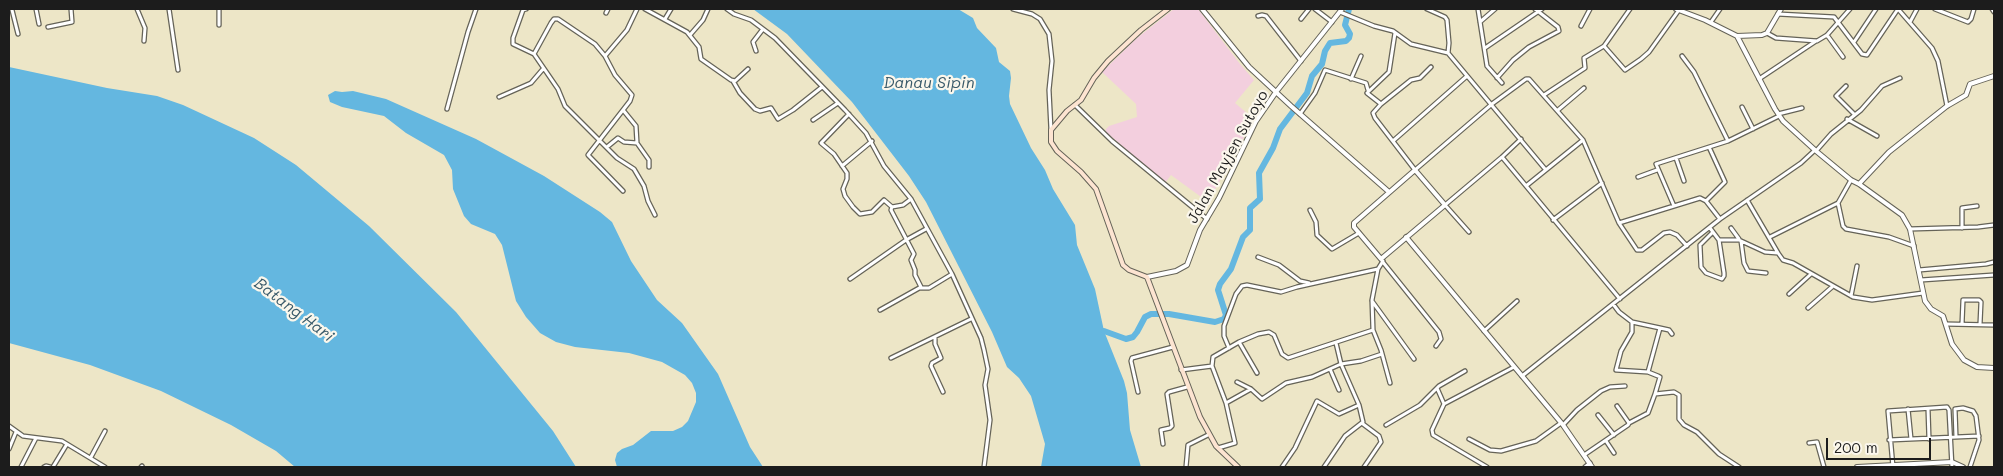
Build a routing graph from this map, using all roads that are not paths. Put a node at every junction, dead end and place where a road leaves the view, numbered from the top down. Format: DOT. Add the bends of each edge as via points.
graph roads {
  1 [pos="36,9"];
  2 [pos="71,9"];
  3 [pos="137,9"];
  4 [pos="169,9"];
  5 [pos="219,9"];
  6 [pos="476,9"];
  7 [pos="526,9"];
  8 [pos="637,9"];
  9 [pos="645,9"];
  10 [pos="670,9"];
  11 [pos="708,9"];
  12 [pos="727,9"];
  13 [pos="1013,9"];
  14 [pos="1168,9"];
  15 [pos="1202,9"];
  16 [pos="1309,9"];
  17 [pos="1315,9"];
  18 [pos="1427,9"];
  19 [pos="1478,9"];
  20 [pos="1495,9"];
  21 [pos="1535,9"];
  22 [pos="1590,9"];
  23 [pos="1630,9"];
  24 [pos="1678,9"];
  25 [pos="1720,9"];
  26 [pos="1781,9"];
  27 [pos="1850,9"];
  28 [pos="1876,9"];
  29 [pos="1898,9"];
  30 [pos="1917,9"];
  31 [pos="1935,9"];
  32 [pos="1974,9"];
  33 [pos="1992,9"];
  34 [pos="12,10"];
  35 [pos="1341,10"];
  36 [pos="1541,10"];
  37 [pos="1994,12"];
  38 [pos="1778,14"];
  39 [pos="1258,16"];
  40 [pos="665,19"];
  41 [pos="1301,19"];
  42 [pos="1332,22"];
  43 [pos="1480,22"];
  44 [pos="1711,22"];
  45 [pos="1838,22"];
  46 [pos="1910,22"];
  47 [pos="39,24"];
  48 [pos="219,25"];
  49 [pos="1581,26"];
  50 [pos="48,27"];
  51 [pos="763,28"];
  52 [pos="1395,33"];
  53 [pos="1767,33"];
  54 [pos="18,34"];
  55 [pos="690,35"];
  56 [pos="1827,35"];
  57 [pos="1737,36"];
  58 [pos="144,41"];
  59 [pos="1817,41"];
  60 [pos="1854,42"];
  61 [pos="1604,46"];
  62 [pos="1484,48"];
  63 [pos="756,51"];
  64 [pos="1448,53"];
  65 [pos="534,54"];
  66 [pos="605,56"];
  67 [pos="1362,56"];
  68 [pos="1682,56"];
  69 [pos="1842,57"];
  70 [pos="1301,61"];
  71 [pos="1431,68"];
  72 [pos="543,69"];
  73 [pos="748,69"];
  74 [pos="178,70"];
  75 [pos="1467,76"];
  76 [pos="1994,76"];
  77 [pos="1497,78"];
  78 [pos="1900,78"];
  79 [pos="1351,79"];
  80 [pos="1759,79"];
  81 [pos="734,81"];
  82 [pos="1502,83"];
  83 [pos="1846,86"];
  84 [pos="822,87"];
  85 [pos="1584,88"];
  86 [pos="1368,90"];
  87 [pos="1276,92"];
  88 [pos="1544,95"];
  89 [pos="499,97"];
  90 [pos="838,103"];
  91 [pos="1381,104"];
  92 [pos="1492,104"];
  93 [pos="1075,105"];
  94 [pos="1947,106"];
  95 [pos="1742,107"];
  96 [pos="1802,108"];
  97 [pos="447,109"];
  98 [pos="623,110"];
  99 [pos="1558,110"];
  100 [pos="1299,113"];
  101 [pos="849,114"];
  102 [pos="1854,114"];
  103 [pos="1778,115"];
  104 [pos="1847,119"];
  105 [pos="813,120"];
  106 [pos="1753,129"];
  107 [pos="1051,130"];
  108 [pos="1877,136"];
  109 [pos="1521,139"];
  110 [pos="599,140"];
  111 [pos="1583,140"];
  112 [pos="872,141"];
  113 [pos="1393,141"];
  114 [pos="1728,141"];
  115 [pos="637,143"];
  116 [pos="607,147"];
  117 [pos="1709,147"];
  118 [pos="1815,150"];
  119 [pos="1502,158"];
  120 [pos="1676,158"];
  121 [pos="842,166"];
  122 [pos="649,168"];
  123 [pos="1546,168"];
  124 [pos="1415,170"];
  125 [pos="1657,170"];
  126 [pos="1638,177"];
  127 [pos="1851,180"];
  128 [pos="1684,181"];
  129 [pos="1602,183"];
  130 [pos="1859,184"];
  131 [pos="1526,186"];
  132 [pos="623,191"];
  133 [pos="1389,192"];
  134 [pos="911,199"];
  135 [pos="1747,200"];
  136 [pos="1706,201"];
  137 [pos="1838,203"];
  138 [pos="1445,205"];
  139 [pos="1674,206"];
  140 [pos="1976,206"];
  141 [pos="892,207"];
  142 [pos="1310,210"];
  143 [pos="655,215"];
  144 [pos="1206,219"];
  145 [pos="1720,219"];
  146 [pos="1554,220"];
  147 [pos="1618,223"];
  148 [pos="1994,225"];
  149 [pos="1710,228"];
  150 [pos="1731,228"];
  151 [pos="1962,228"];
  152 [pos="1910,229"];
  153 [pos="926,230"];
  154 [pos="1469,232"];
  155 [pos="1359,233"];
  156 [pos="1712,233"];
  157 [pos="1406,237"];
  158 [pos="1770,237"];
  159 [pos="906,240"];
  160 [pos="1720,240"];
  161 [pos="1740,240"];
  162 [pos="1687,246"];
  163 [pos="1914,246"];
  164 [pos="1778,253"];
  165 [pos="1258,257"];
  166 [pos="1382,260"];
  167 [pos="1994,262"];
  168 [pos="1857,266"];
  169 [pos="1378,269"];
  170 [pos="1919,270"];
  171 [pos="1766,273"];
  172 [pos="952,274"];
  173 [pos="1811,274"];
  174 [pos="1994,275"];
  175 [pos="1146,277"];
  176 [pos="850,279"];
  177 [pos="1921,280"];
  178 [pos="1310,284"];
  179 [pos="1832,287"];
  180 [pos="920,288"];
  181 [pos="1923,293"];
  182 [pos="1789,294"];
  183 [pos="1851,296"];
  184 [pos="1620,299"];
  185 [pos="1372,300"];
  186 [pos="1517,301"];
  187 [pos="1613,304"];
  188 [pos="1808,308"];
  189 [pos="880,310"];
  190 [pos="971,319"];
  191 [pos="1632,322"];
  192 [pos="1946,324"];
  193 [pos="1962,324"];
  194 [pos="1980,324"];
  195 [pos="1993,325"];
  196 [pos="1660,328"];
  197 [pos="1373,330"];
  198 [pos="1484,331"];
  199 [pos="1672,334"];
  200 [pos="935,338"];
  201 [pos="1239,342"];
  202 [pos="1336,343"];
  203 [pos="1436,346"];
  204 [pos="1173,347"];
  205 [pos="1229,348"];
  206 [pos="1382,354"];
  207 [pos="891,358"];
  208 [pos="1414,359"];
  209 [pos="1341,364"];
  210 [pos="1212,366"];
  211 [pos="1514,367"];
  212 [pos="1994,368"];
  213 [pos="1330,369"];
  214 [pos="1181,370"];
  215 [pos="1465,371"];
  216 [pos="1648,372"];
  217 [pos="1257,373"];
  218 [pos="1522,376"];
  219 [pos="1236,382"];
  220 [pos="1390,383"];
  221 [pos="1625,386"];
  222 [pos="1187,387"];
  223 [pos="1437,388"];
  224 [pos="1251,389"];
  225 [pos="1339,390"];
  226 [pos="942,392"];
  227 [pos="1138,392"];
  228 [pos="1655,394"];
  229 [pos="1226,403"];
  230 [pos="1359,404"];
  231 [pos="1444,404"];
  232 [pos="1617,406"];
  233 [pos="1908,409"];
  234 [pos="1928,409"];
  235 [pos="1598,415"];
  236 [pos="1629,423"];
  237 [pos="1363,424"];
  238 [pos="1562,424"];
  239 [pos="1386,425"];
  240 [pos="9,426"];
  241 [pos="105,431"];
  242 [pos="16,432"];
  243 [pos="1208,435"];
  244 [pos="1614,435"];
  245 [pos="1979,436"];
  246 [pos="1956,437"];
  247 [pos="36,438"];
  248 [pos="1949,438"];
  249 [pos="1469,439"];
  250 [pos="1911,439"];
  251 [pos="1929,439"];
  252 [pos="1890,440"];
  253 [pos="1606,441"];
  254 [pos="1809,443"];
  255 [pos="67,444"];
  256 [pos="1163,444"];
  257 [pos="1218,448"];
  258 [pos="9,449"];
  259 [pos="1614,453"];
  260 [pos="1584,455"];
  261 [pos="91,457"];
  262 [pos="1952,462"];
  263 [pos="1591,465"];
  264 [pos="1893,466"];
  265 [pos="21,467"];
  266 [pos="44,467"];
  267 [pos="52,467"];
  268 [pos="105,467"];
  269 [pos="983,467"];
  270 [pos="1186,467"];
  271 [pos="1238,467"];
  272 [pos="1282,467"];
  273 [pos="1324,467"];
  274 [pos="1364,467"];
  275 [pos="1487,467"];
  276 [pos="1585,467"];
  277 [pos="1739,467"];
  278 [pos="1824,467"];
  279 [pos="1858,467"];
  280 [pos="1952,467"];
  281 [pos="1962,467"];
  282 [pos="1970,467"];
  1 -- 47 [label="street"];
  2 -- 50 [label="street" via="72,22"];
  3 -- 58 [label="street" via="145,28"];
  4 -- 74 [label="street"];
  5 -- 48 [label="street"];
  6 -- 97 [label="street"];
  7 -- 65 [label="street" via="513,42"];
  8 -- 66 [label="street" via="627,30"];
  9 -- 40 [label="street"];
  10 -- 40 [label="street"];
  11 -- 55 [label="street"];
  12 -- 51 [label="street"];
  13 -- 107 [label="street" via="1040,19 1049,34"];
  14 -- 93 [label="main road" via="1108,61"];
  15 -- 87 [label="street" via="1249,67"];
  16 -- 41 [label="street"];
  17 -- 42 [label="street"];
  18 -- 64 [label="street" via="1447,20"];
  19 -- 43 [label="street"];
  20 -- 43 [label="street"];
  21 -- 36 [label="street"];
  22 -- 49 [label="street"];
  23 -- 61 [label="street"];
  24 -- 44 [label="street"];
  24 -- 61 [label="street" via="1649,52 1625,70"];
  25 -- 44 [label="street"];
  26 -- 38 [label="street"];
  27 -- 45 [label="street"];
  28 -- 60 [label="street"];
  29 -- 46 [label="street"];
  29 -- 60 [label="street" via="1869,54 1862,54"];
  30 -- 46 [label="street"];
  31 -- 32 [label="street" via="1968,22"];
  33 -- 37 [label="street"];
  34 -- 54 [label="street"];
  35 -- 42 [label="street, Jalan Mayjen Sutoyo"];
  35 -- 52 [label="street" via="1347,16"];
  36 -- 62 [label="street"];
  36 -- 77 [label="street" via="1560,31 1529,48"];
  38 -- 45 [label="street" via="1830,16"];
  38 -- 53 [label="street"];
  39 -- 70 [label="street" via="1266,16"];
  40 -- 55 [label="street"];
  42 -- 70 [label="street, Jalan Mayjen Sutoyo"];
  43 -- 62 [label="street"];
  44 -- 57 [label="street"];
  45 -- 56 [label="street"];
  45 -- 60 [label="street"];
  46 -- 94 [label="street" via="1932,48 1938,61"];
  51 -- 63 [label="street" via="753,42"];
  51 -- 84 [label="street"];
  52 -- 64 [label="street" via="1411,44"];
  52 -- 86 [label="street" via="1389,72"];
  53 -- 57 [label="street"];
  53 -- 59 [label="street" via="1776,38"];
  55 -- 81 [label="street" via="701,59"];
  56 -- 59 [label="street"];
  56 -- 69 [label="street"];
  57 -- 80 [label="street"];
  59 -- 80 [label="street"];
  61 -- 88 [label="street" via="1585,56 1586,67"];
  62 -- 77 [label="street" via="1487,66"];
  64 -- 75 [label="street"];
  65 -- 66 [label="street" via="556,19 590,39"];
  65 -- 72 [label="street"];
  66 -- 98 [label="street" via="615,75 632,94"];
  67 -- 79 [label="street"];
  68 -- 114 [label="street" via="1694,72"];
  70 -- 87 [label="street, Jalan Mayjen Sutoyo"];
  71 -- 91 [label="street"];
  72 -- 89 [label="street" via="525,86"];
  72 -- 110 [label="street" via="558,89 565,106"];
  73 -- 81 [label="street"];
  75 -- 92 [label="street"];
  75 -- 113 [label="street"];
  76 -- 94 [label="street" via="1970,84 1966,95"];
  77 -- 82 [label="street"];
  78 -- 102 [label="street" via="1882,86"];
  79 -- 86 [label="street" via="1366,84"];
  79 -- 100 [label="street" via="1325,70 1312,99"];
  80 -- 103 [label="street"];
  81 -- 84 [label="street" via="754,109 771,108 778,119"];
  83 -- 102 [label="street" via="1836,96"];
  84 -- 90 [label="street"];
  85 -- 99 [label="street"];
  86 -- 91 [label="street" via="1368,94"];
  87 -- 100 [label="street"];
  87 -- 144 [label="street, Jalan Mayjen Sutoyo" via="1256,121"];
  88 -- 92 [label="street" via="1527,79"];
  88 -- 99 [label="street"];
  90 -- 101 [label="street"];
  90 -- 105 [label="street"];
  91 -- 113 [label="street" via="1373,116"];
  92 -- 109 [label="street"];
  92 -- 124 [label="street"];
  93 -- 107 [label="main road"];
  93 -- 144 [label="street" via="1112,141"];
  94 -- 130 [label="street" via="1889,152"];
  95 -- 106 [label="street"];
  96 -- 103 [label="street"];
  98 -- 110 [label="street"];
  98 -- 115 [label="street" via="636,126"];
  99 -- 111 [label="street"];
  100 -- 133 [label="street"];
  101 -- 112 [label="street"];
  101 -- 121 [label="street" via="821,143"];
  102 -- 104 [label="street"];
  103 -- 106 [label="street"];
  103 -- 118 [label="street"];
  104 -- 108 [label="street"];
  104 -- 118 [label="street"];
  106 -- 114 [label="street"];
  107 -- 175 [label="main road" via="1051,142 1057,151 1096,189 1124,265"];
  109 -- 119 [label="street"];
  109 -- 123 [label="street"];
  110 -- 116 [label="street"];
  110 -- 132 [label="street" via="588,156"];
  111 -- 123 [label="street"];
  111 -- 129 [label="street"];
  112 -- 121 [label="street"];
  112 -- 134 [label="street" via="884,166"];
  113 -- 124 [label="street"];
  114 -- 117 [label="street"];
  115 -- 116 [label="street" via="618,138"];
  115 -- 122 [label="street" via="649,160"];
  116 -- 143 [label="street" via="636,172"];
  117 -- 120 [label="street"];
  117 -- 136 [label="street" via="1725,182"];
  118 -- 127 [label="street"];
  118 -- 135 [label="street"];
  119 -- 131 [label="street"];
  119 -- 138 [label="street"];
  120 -- 125 [label="street" via="1656,164"];
  120 -- 128 [label="street"];
  121 -- 141 [label="street" via="848,177 843,189 845,196 858,214 872,212 884,200"];
  123 -- 131 [label="street"];
  124 -- 133 [label="street"];
  124 -- 138 [label="street"];
  125 -- 126 [label="street"];
  125 -- 139 [label="street"];
  127 -- 130 [label="street"];
  127 -- 137 [label="street"];
  129 -- 146 [label="street"];
  129 -- 147 [label="street"];
  130 -- 152 [label="street" via="1902,215"];
  131 -- 146 [label="street"];
  133 -- 155 [label="street" via="1355,222"];
  134 -- 141 [label="street"];
  134 -- 153 [label="street"];
  135 -- 145 [label="street"];
  135 -- 158 [label="street"];
  136 -- 139 [label="street" via="1700,198"];
  136 -- 145 [label="street"];
  137 -- 158 [label="street"];
  137 -- 163 [label="street" via="1846,229 1889,237"];
  138 -- 154 [label="street"];
  138 -- 157 [label="street"];
  139 -- 147 [label="street"];
  140 -- 151 [label="street" via="1962,208"];
  141 -- 159 [label="street"];
  142 -- 155 [label="street" via="1316,222 1317,235 1332,249"];
  144 -- 175 [label="street, Jalan Mayjen Sutoyo" via="1187,265 1176,271"];
  145 -- 149 [label="street"];
  146 -- 184 [label="street"];
  147 -- 162 [label="street" via="1638,251 1670,232"];
  148 -- 151 [label="street"];
  149 -- 156 [label="street"];
  149 -- 162 [label="street"];
  150 -- 161 [label="street"];
  151 -- 152 [label="street"];
  152 -- 163 [label="street"];
  153 -- 159 [label="street"];
  153 -- 172 [label="street"];
  155 -- 166 [label="street"];
  156 -- 160 [label="street"];
  156 -- 160 [label="street" via="1700,245 1701,267 1706,273 1722,279"];
  157 -- 166 [label="street"];
  157 -- 198 [label="street"];
  158 -- 164 [label="street"];
  159 -- 176 [label="street"];
  159 -- 180 [label="street" via="914,254 911,260"];
  160 -- 161 [label="street"];
  161 -- 164 [label="street" via="1764,252"];
  161 -- 171 [label="street" via="1748,271"];
  162 -- 184 [label="street"];
  163 -- 170 [label="street"];
  164 -- 173 [label="street" via="1782,260"];
  165 -- 178 [label="street" via="1280,265 1300,281"];
  166 -- 169 [label="street"];
  166 -- 203 [label="street" via="1439,332 1441,339"];
  167 -- 170 [label="street"];
  168 -- 183 [label="street"];
  169 -- 178 [label="street"];
  169 -- 185 [label="street"];
  170 -- 177 [label="street"];
  172 -- 180 [label="street" via="929,288"];
  172 -- 190 [label="street"];
  173 -- 179 [label="street"];
  173 -- 182 [label="street"];
  174 -- 177 [label="street"];
  175 -- 204 [label="main road"];
  177 -- 181 [label="street"];
  178 -- 205 [label="street" via="1278,292 1247,284 1242,286 1224,326"];
  179 -- 183 [label="street"];
  179 -- 188 [label="street"];
  180 -- 189 [label="street"];
  181 -- 183 [label="street" via="1872,300"];
  181 -- 192 [label="street" via="1928,306 1943,316"];
  184 -- 187 [label="street"];
  185 -- 197 [label="street"];
  185 -- 208 [label="street"];
  186 -- 198 [label="street"];
  187 -- 191 [label="street"];
  187 -- 218 [label="street"];
  190 -- 200 [label="street"];
  190 -- 269 [label="street" via="981,338 988,369 985,385 990,420"];
  191 -- 196 [label="street"];
  191 -- 216 [label="street" via="1632,332 1621,351 1616,370"];
  192 -- 193 [label="street"];
  192 -- 212 [label="street" via="1952,344 1964,360 1973,366"];
  193 -- 194 [label="street"];
  193 -- 194 [label="street" via="1963,300 1979,300"];
  194 -- 195 [label="street"];
  196 -- 199 [label="street"];
  196 -- 216 [label="street"];
  197 -- 202 [label="street"];
  197 -- 206 [label="street"];
  198 -- 211 [label="street"];
  200 -- 207 [label="street"];
  200 -- 226 [label="street" via="941,358 931,366"];
  201 -- 202 [label="street" via="1269,332 1276,337 1282,354 1288,358"];
  201 -- 205 [label="street"];
  201 -- 217 [label="street"];
  202 -- 209 [label="street"];
  204 -- 214 [label="main road"];
  204 -- 227 [label="street" via="1132,358"];
  205 -- 210 [label="street" via="1212,358"];
  206 -- 209 [label="street"];
  206 -- 220 [label="street"];
  209 -- 213 [label="street"];
  209 -- 230 [label="street"];
  210 -- 214 [label="street"];
  210 -- 229 [label="street"];
  211 -- 218 [label="street"];
  211 -- 231 [label="street"];
  213 -- 224 [label="street" via="1286,383 1262,399"];
  213 -- 225 [label="street"];
  214 -- 222 [label="main road"];
  215 -- 223 [label="street"];
  216 -- 228 [label="street" via="1660,377"];
  218 -- 238 [label="street"];
  219 -- 224 [label="street"];
  221 -- 238 [label="street" via="1601,391"];
  222 -- 243 [label="main road"];
  222 -- 256 [label="street" via="1167,394 1172,426 1161,430"];
  223 -- 231 [label="street"];
  223 -- 239 [label="street" via="1420,405"];
  224 -- 229 [label="street"];
  228 -- 236 [label="street" via="1648,413"];
  228 -- 277 [label="street" via="1678,394 1679,419 1684,425"];
  229 -- 257 [label="street" via="1235,443"];
  230 -- 237 [label="street"];
  230 -- 272 [label="street" via="1339,414 1317,401 1295,448"];
  231 -- 275 [label="street" via="1432,430 1433,435"];
  232 -- 236 [label="street"];
  233 -- 234 [label="street"];
  233 -- 250 [label="street"];
  233 -- 252 [label="street" via="1888,411"];
  234 -- 248 [label="street" via="1948,408"];
  234 -- 251 [label="street"];
  235 -- 244 [label="street"];
  236 -- 244 [label="street"];
  237 -- 273 [label="street" via="1345,436"];
  237 -- 274 [label="street" via="1379,436 1381,442"];
  238 -- 249 [label="street" via="1536,441 1500,451 1490,450"];
  238 -- 260 [label="street"];
  240 -- 242 [label="street"];
  241 -- 261 [label="street"];
  242 -- 247 [label="street"];
  242 -- 258 [label="street"];
  243 -- 257 [label="main road"];
  243 -- 270 [label="street" via="1187,446"];
  244 -- 253 [label="street"];
  245 -- 246 [label="street"];
  245 -- 246 [label="street" via="1975,412 1957,408"];
  245 -- 282 [label="street"];
  246 -- 248 [label="street"];
  247 -- 255 [label="street"];
  247 -- 265 [label="street"];
  248 -- 251 [label="street"];
  248 -- 262 [label="street"];
  250 -- 251 [label="street"];
  250 -- 252 [label="street"];
  252 -- 264 [label="street"];
  253 -- 259 [label="street"];
  253 -- 260 [label="street"];
  254 -- 278 [label="street" via="1817,442"];
  255 -- 261 [label="street"];
  255 -- 267 [label="street"];
  257 -- 271 [label="main road"];
  260 -- 263 [label="street"];
  261 -- 268 [label="street"];
  262 -- 264 [label="street"];
  262 -- 280 [label="street"];
  262 -- 281 [label="street"];
  263 -- 276 [label="street"];
  264 -- 279 [label="street"];
  266 -- 267 [label="street"];
}
